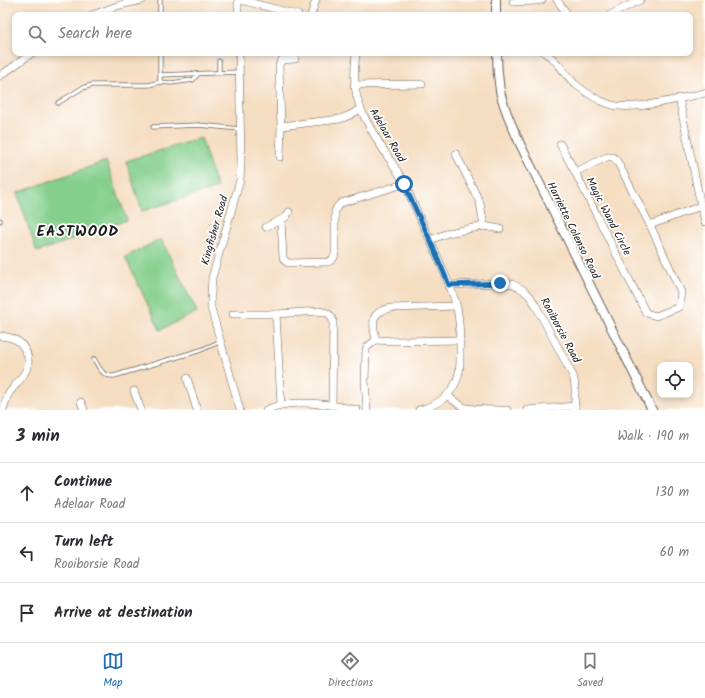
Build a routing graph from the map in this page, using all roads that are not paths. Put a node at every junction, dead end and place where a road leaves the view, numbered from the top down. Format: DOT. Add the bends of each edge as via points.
graph roads {
  1 [pos="142,0"];
  2 [pos="160,0"];
  3 [pos="240,0"];
  4 [pos="316,0"];
  5 [pos="496,0"];
  6 [pos="542,0"];
  7 [pos="557,0"];
  8 [pos="640,0"];
  9 [pos="513,2"];
  10 [pos="100,12"];
  11 [pos="160,12"];
  12 [pos="238,12"];
  13 [pos="286,12"];
  14 [pos="312,12"];
  15 [pos="496,12"];
  16 [pos="566,12"];
  17 [pos="616,12"];
  18 [pos="28,56"];
  19 [pos="160,56"];
  20 [pos="239,56"];
  21 [pos="356,56"];
  22 [pos="497,56"];
  23 [pos="550,56"];
  24 [pos="295,59"];
  25 [pos="219,61"];
  26 [pos="240,72"];
  27 [pos="220,73"];
  28 [pos="198,74"];
  29 [pos="160,75"];
  30 [pos="0,76"];
  31 [pos="160,82"];
  32 [pos="422,84"];
  33 [pos="354,85"];
  34 [pos="705,93"];
  35 [pos="679,98"];
  36 [pos="58,103"];
  37 [pos="360,109"];
  38 [pos="281,126"];
  39 [pos="153,127"];
  40 [pos="241,129"];
  41 [pos="560,144"];
  42 [pos="456,154"];
  43 [pos="280,157"];
  44 [pos="574,172"];
  45 [pos="404,184"];
  46 [pos="701,206"];
  47 [pos="289,212"];
  48 [pos="281,220"];
  49 [pos="705,222"];
  50 [pos="650,225"];
  51 [pos="484,226"];
  52 [pos="266,227"];
  53 [pos="500,228"];
  54 [pos="430,240"];
  55 [pos="449,285"];
  56 [pos="456,306"];
  57 [pos="233,314"];
  58 [pos="276,314"];
  59 [pos="0,336"];
  60 [pos="376,340"];
  61 [pos="460,340"];
  62 [pos="220,341"];
  63 [pos="94,358"];
  64 [pos="187,378"];
  65 [pos="134,391"];
  66 [pos="448,395"];
  67 [pos="82,402"];
  68 [pos="281,405"];
  69 [pos="332,405"];
  70 [pos="302,407"];
  71 [pos="575,408"];
  72 [pos="3,410"];
  73 [pos="84,410"];
  74 [pos="141,410"];
  75 [pos="197,410"];
  76 [pos="240,410"];
  77 [pos="266,410"];
  78 [pos="357,410"];
  79 [pos="367,410"];
  80 [pos="419,410"];
  81 [pos="474,410"];
  82 [pos="507,410"];
  83 [pos="527,410"];
  84 [pos="652,410"];
  1 -- 10 [label="street"];
  2 -- 11 [label="lane"];
  3 -- 12 [label="street"];
  3 -- 13 [label="street"];
  4 -- 14 [label="street"];
  5 -- 15 [label="street"];
  6 -- 9 [label="street"];
  7 -- 16 [label="street"];
  8 -- 17 [label="street"];
  18 -- 30 [label="street"];
  19 -- 29 [label="lane"];
  20 -- 26 [label="street, Kingfisher Road"];
  21 -- 33 [label="street, Adelaar Road"];
  22 -- 84 [label="street, Harriette Colenso Road" via="503,103 518,140"];
  23 -- 35 [label="street" via="574,83 594,98 610,104 642,106"];
  24 -- 38 [label="street" via="282,60 279,65"];
  25 -- 27 [label="lane"];
  26 -- 27 [label="lane"];
  26 -- 40 [label="street, Kingfisher Road"];
  27 -- 28 [label="lane"];
  28 -- 29 [label="lane"];
  28 -- 31 [label="lane" via="193,80"];
  29 -- 31 [label="lane"];
  31 -- 36 [label="lane" via="149,85 92,85"];
  32 -- 33 [label="street"];
  33 -- 37 [label="street, Adelaar Road"];
  34 -- 35 [label="street"];
  35 -- 46 [label="street"];
  37 -- 38 [label="street" via="340,118"];
  37 -- 45 [label="street, Adelaar Road"];
  38 -- 43 [label="street"];
  39 -- 40 [label="lane" via="198,125"];
  40 -- 62 [label="street, Kingfisher Road" via="240,180 212,278 211,308"];
  41 -- 44 [label="street"];
  42 -- 51 [label="street" via="480,204"];
  44 -- 50 [label="street, Magic Wand Circle" via="612,157 617,161"];
  44 -- 50 [label="street, Magic Wand Circle" via="646,313 656,316 679,307 681,292"];
  45 -- 48 [label="street" via="337,207 335,254 328,262 286,262 283,257"];
  45 -- 54 [label="street, Adelaar Road"];
  46 -- 49 [label="street"];
  46 -- 50 [label="street"];
  47 -- 48 [label="street"];
  48 -- 52 [label="street"];
  51 -- 53 [label="street"];
  51 -- 54 [label="street" via="448,233"];
  54 -- 55 [label="street, Adelaar Road"];
  55 -- 56 [label="street, Adelaar Road"];
  55 -- 71 [label="street, Rooiborsie Road" via="512,284 529,295 573,376 576,387"];
  56 -- 60 [label="street" via="391,308 381,311 373,320"];
  56 -- 61 [label="street, Adelaar Road"];
  57 -- 58 [label="street"];
  58 -- 68 [label="street"];
  58 -- 69 [label="street" via="319,312 332,316"];
  59 -- 72 [label="street" via="16,339 21,343 28,360 24,376 8,395"];
  60 -- 61 [label="street"];
  60 -- 79 [label="street" via="366,348"];
  61 -- 66 [label="street, Adelaar Road" via="459,375"];
  62 -- 63 [label="lane" via="114,376 106,376"];
  62 -- 76 [label="street, Kingfisher Road"];
  64 -- 75 [label="street"];
  65 -- 74 [label="street"];
  66 -- 80 [label="street, Adelaar Road" via="430,407"];
  66 -- 81 [label="street" via="458,404"];
  67 -- 73 [label="street"];
  68 -- 70 [label="street"];
  68 -- 77 [label="street"];
  69 -- 70 [label="street"];
  69 -- 78 [label="street"];
  71 -- 83 [label="street"];
  81 -- 82 [label="street"];
}
